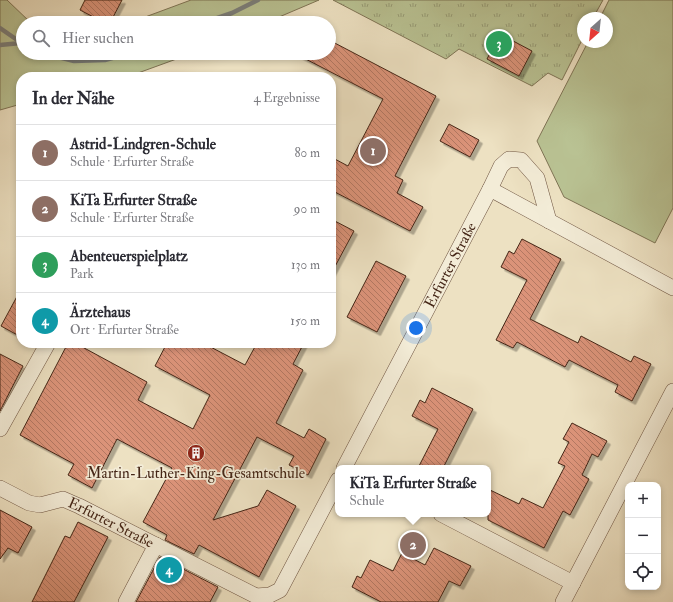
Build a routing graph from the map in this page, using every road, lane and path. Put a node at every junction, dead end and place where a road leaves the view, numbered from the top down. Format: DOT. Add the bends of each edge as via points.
graph roads {
  1 [pos="490,189"];
  2 [pos="549,221"];
  3 [pos="673,288"];
  4 [pos="45,348"];
  5 [pos="673,391"];
  6 [pos="0,429"];
  7 [pos="348,465"];
  8 [pos="335,486"];
  9 [pos="0,488"];
  10 [pos="447,517"];
  11 [pos="156,545"];
  12 [pos="573,582"];
  13 [pos="126,602"];
  14 [pos="563,602"];
  1 -- 2 [label="street"];
  1 -- 2 [label="street, Erfurter Straße" via="501,166 509,159 521,160 537,178"];
  1 -- 7 [label="street, Erfurter Straße"];
  2 -- 3 [label="street"];
  4 -- 6 [label="street"];
  5 -- 12 [label="street"];
  8 -- 11 [label="street, Erfurter Straße" via="280,590 270,595 256,596"];
  9 -- 11 [label="street, Erfurter Straße" via="29,503 40,504 62,499"];
  10 -- 12 [label="street"];
  11 -- 13 [label="street"];
  12 -- 14 [label="street"];
}
